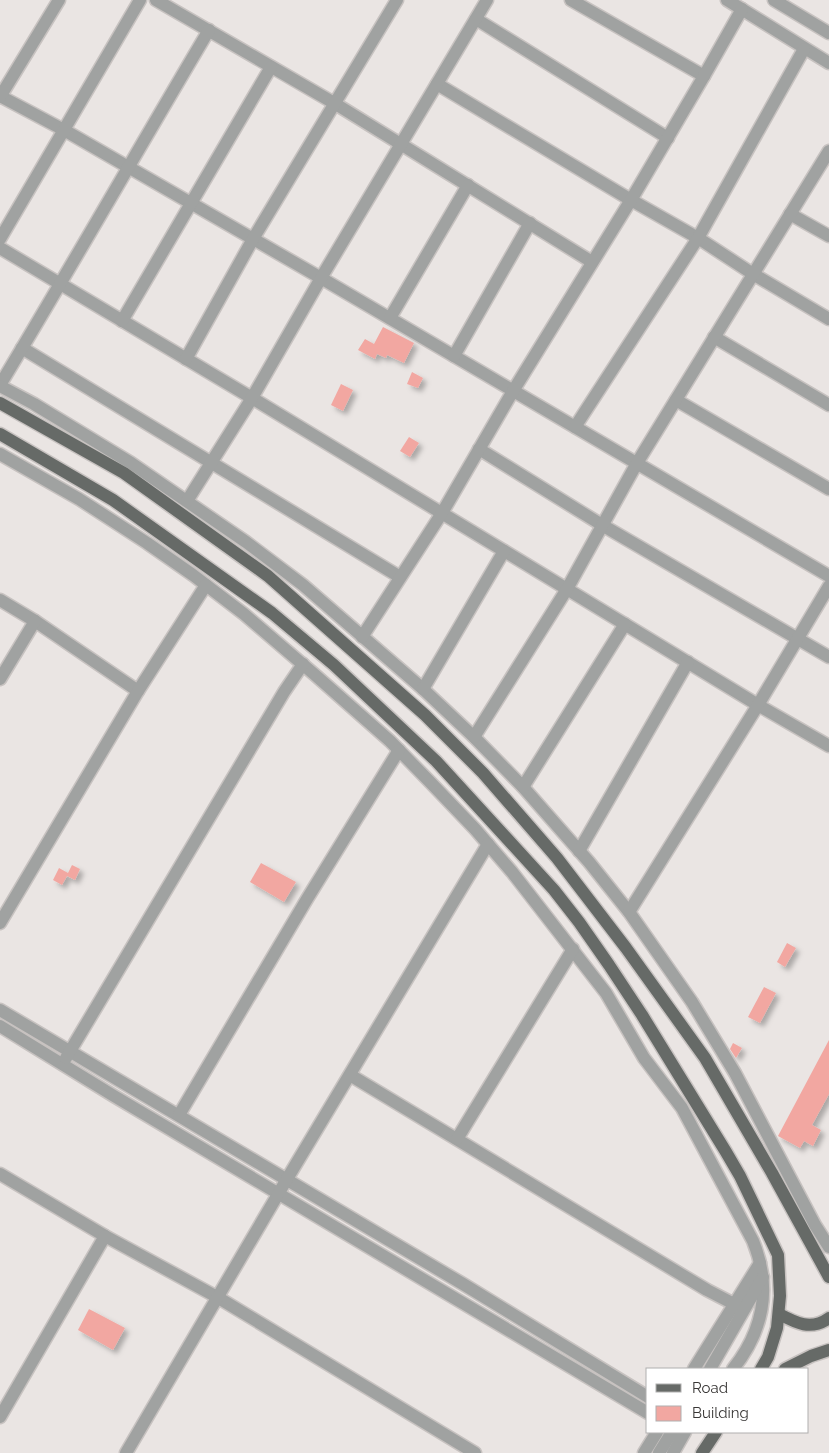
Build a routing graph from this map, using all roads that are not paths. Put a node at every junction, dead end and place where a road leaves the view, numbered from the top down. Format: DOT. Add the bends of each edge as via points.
graph roads {
  1 [pos="59,0"];
  2 [pos="140,0"];
  3 [pos="156,0"];
  4 [pos="397,0"];
  5 [pos="487,0"];
  6 [pos="571,0"];
  7 [pos="728,0"];
  8 [pos="774,0"];
  9 [pos="742,9"];
  10 [pos="476,18"];
  11 [pos="209,30"];
  12 [pos="829,33"];
  13 [pos="804,49"];
  14 [pos="829,63"];
  15 [pos="271,67"];
  16 [pos="704,76"];
  17 [pos="436,84"];
  18 [pos="0,97"];
  19 [pos="334,103"];
  20 [pos="64,130"];
  21 [pos="668,138"];
  22 [pos="401,144"];
  23 [pos="829,151"];
  24 [pos="128,167"];
  25 [pos="468,185"];
  26 [pos="631,200"];
  27 [pos="191,203"];
  28 [pos="790,214"];
  29 [pos="530,223"];
  30 [pos="829,236"];
  31 [pos="698,238"];
  32 [pos="0,239"];
  33 [pos="253,239"];
  34 [pos="0,248"];
  35 [pos="592,262"];
  36 [pos="753,274"];
  37 [pos="321,278"];
  38 [pos="61,284"];
  39 [pos="390,318"];
  40 [pos="829,319"];
  41 [pos="122,321"];
  42 [pos="714,337"];
  43 [pos="22,348"];
  44 [pos="454,356"];
  45 [pos="186,359"];
  46 [pos="0,386"];
  47 [pos="513,390"];
  48 [pos="252,398"];
  49 [pos="676,400"];
  50 [pos="0,403"];
  51 [pos="829,405"];
  52 [pos="575,427"];
  53 [pos="0,434"];
  54 [pos="479,449"];
  55 [pos="0,454"];
  56 [pos="212,462"];
  57 [pos="637,463"];
  58 [pos="829,489"];
  59 [pos="187,502"];
  60 [pos="442,513"];
  61 [pos="602,525"];
  62 [pos="504,551"];
  63 [pos="829,576"];
  64 [pos="400,577"];
  65 [pos="206,585"];
  66 [pos="829,586"];
  67 [pos="567,588"];
  68 [pos="0,600"];
  69 [pos="35,621"];
  70 [pos="625,624"];
  71 [pos="362,637"];
  72 [pos="798,638"];
  73 [pos="829,657"];
  74 [pos="688,662"];
  75 [pos="303,664"];
  76 [pos="0,679"];
  77 [pos="423,689"];
  78 [pos="138,691"];
  79 [pos="758,705"];
  80 [pos="474,737"];
  81 [pos="829,746"];
  82 [pos="399,750"];
  83 [pos="524,787"];
  84 [pos="488,844"];
  85 [pos="579,851"];
  86 [pos="629,912"];
  87 [pos="0,923"];
  88 [pos="573,950"];
  89 [pos="0,1010"];
  90 [pos="0,1026"];
  91 [pos="70,1051"];
  92 [pos="62,1064"];
  93 [pos="350,1074"];
  94 [pos="179,1115"];
  95 [pos="457,1139"];
  96 [pos="0,1174"];
  97 [pos="286,1179"];
  98 [pos="278,1193"];
  99 [pos="105,1236"];
  100 [pos="829,1247"];
  101 [pos="760,1262"];
  102 [pos="829,1276"];
  103 [pos="763,1277"];
  104 [pos="217,1298"];
  105 [pos="734,1304"];
  106 [pos="779,1314"];
  107 [pos="829,1318"];
  108 [pos="829,1350"];
  109 [pos="695,1368"];
  110 [pos="711,1368"];
  111 [pos="734,1368"];
  112 [pos="762,1368"];
  113 [pos="787,1368"];
  114 [pos="646,1396"];
  115 [pos="646,1412"];
  116 [pos="0,1417"];
  117 [pos="656,1433"];
  118 [pos="671,1433"];
  119 [pos="684,1433"];
  120 [pos="715,1433"];
  121 [pos="126,1453"];
  122 [pos="475,1453"];
  123 [pos="644,1453"];
  124 [pos="659,1453"];
  125 [pos="673,1453"];
  126 [pos="702,1453"];
  1 -- 18 [label="street"];
  2 -- 20 [label="street"];
  3 -- 11 [label="street"];
  4 -- 19 [label="street"];
  5 -- 10 [label="street"];
  6 -- 16 [label="street"];
  7 -- 9 [label="street"];
  8 -- 12 [label="street"];
  9 -- 13 [label="street"];
  9 -- 16 [label="street"];
  10 -- 17 [label="street"];
  10 -- 21 [label="street"];
  11 -- 15 [label="street"];
  11 -- 24 [label="street"];
  13 -- 14 [label="street"];
  13 -- 31 [label="street"];
  15 -- 19 [label="street"];
  15 -- 27 [label="street"];
  16 -- 21 [label="street"];
  17 -- 22 [label="street"];
  17 -- 26 [label="street"];
  18 -- 20 [label="street"];
  19 -- 22 [label="street"];
  19 -- 33 [label="street"];
  20 -- 24 [label="street"];
  20 -- 32 [label="street"];
  21 -- 26 [label="street"];
  22 -- 25 [label="street"];
  22 -- 37 [label="street"];
  23 -- 28 [label="street"];
  24 -- 27 [label="street"];
  24 -- 38 [label="street"];
  25 -- 29 [label="street"];
  25 -- 39 [label="street"];
  26 -- 31 [label="street"];
  26 -- 35 [label="street"];
  27 -- 33 [label="street"];
  27 -- 41 [label="street"];
  28 -- 30 [label="street"];
  28 -- 36 [label="street"];
  29 -- 35 [label="street"];
  29 -- 44 [label="street"];
  31 -- 36 [label="street"];
  31 -- 52 [label="street"];
  33 -- 37 [label="street"];
  33 -- 45 [label="street"];
  34 -- 38 [label="street"];
  35 -- 47 [label="street"];
  36 -- 40 [label="street"];
  36 -- 42 [label="street"];
  37 -- 39 [label="street"];
  37 -- 48 [label="street"];
  38 -- 41 [label="street"];
  38 -- 43 [label="street"];
  39 -- 44 [label="street"];
  41 -- 45 [label="street"];
  42 -- 49 [label="street"];
  42 -- 51 [label="street"];
  43 -- 46 [label="street"];
  43 -- 56 [label="street"];
  44 -- 47 [label="street"];
  45 -- 48 [label="street"];
  46 -- 59 [label="street" via="98,442"];
  47 -- 52 [label="street"];
  47 -- 54 [label="street"];
  48 -- 56 [label="street"];
  48 -- 60 [label="street"];
  49 -- 57 [label="street"];
  49 -- 58 [label="street"];
  50 -- 102 [label="main road" via="124,474 268,576 425,715 484,773 557,858 705,1058"];
  52 -- 57 [label="street"];
  53 -- 106 [label="main road" via="112,500 272,613 334,665 436,761 541,876 615,974 740,1176 778,1255"];
  54 -- 60 [label="street"];
  54 -- 61 [label="street"];
  55 -- 65 [label="street" via="79,499"];
  56 -- 59 [label="street"];
  56 -- 64 [label="street"];
  57 -- 61 [label="street"];
  57 -- 63 [label="street"];
  59 -- 71 [label="street" via="302,585"];
  60 -- 62 [label="street"];
  60 -- 64 [label="street"];
  61 -- 67 [label="street"];
  61 -- 72 [label="street"];
  62 -- 67 [label="street"];
  62 -- 77 [label="street"];
  64 -- 71 [label="street"];
  65 -- 75 [label="street"];
  65 -- 78 [label="street"];
  66 -- 72 [label="street"];
  67 -- 70 [label="street"];
  67 -- 80 [label="street"];
  68 -- 69 [label="street"];
  69 -- 76 [label="street"];
  69 -- 78 [label="street"];
  70 -- 74 [label="street"];
  70 -- 83 [label="street"];
  71 -- 77 [label="street"];
  72 -- 73 [label="street"];
  72 -- 79 [label="street"];
  74 -- 79 [label="street"];
  74 -- 85 [label="street"];
  75 -- 82 [label="street"];
  75 -- 91 [label="street"];
  77 -- 80 [label="street"];
  78 -- 87 [label="street"];
  79 -- 81 [label="street"];
  79 -- 86 [label="street"];
  80 -- 83 [label="street"];
  82 -- 84 [label="street"];
  82 -- 94 [label="street"];
  83 -- 85 [label="street"];
  84 -- 88 [label="street"];
  84 -- 93 [label="street"];
  85 -- 86 [label="street"];
  86 -- 100 [label="street" via="692,1002 735,1073"];
  88 -- 95 [label="street"];
  88 -- 101 [label="street" via="606,993 644,1058 682,1108 753,1241"];
  89 -- 91 [label="street"];
  90 -- 92 [label="street"];
  91 -- 92 [label="street"];
  91 -- 94 [label="street"];
  92 -- 98 [label="street"];
  93 -- 95 [label="street"];
  93 -- 97 [label="street"];
  94 -- 97 [label="street"];
  95 -- 105 [label="street"];
  96 -- 99 [label="street"];
  97 -- 98 [label="street"];
  97 -- 114 [label="street"];
  98 -- 104 [label="street"];
  98 -- 115 [label="street"];
  99 -- 104 [label="street"];
  99 -- 116 [label="street"];
  101 -- 103 [label="street"];
  101 -- 105 [label="street"];
  103 -- 110 [label="street"];
  103 -- 111 [label="street" via="759,1321 751,1342"];
  104 -- 121 [label="street"];
  104 -- 122 [label="street"];
  105 -- 109 [label="street"];
  106 -- 107 [label="main road" via="799,1324 822,1323"];
  106 -- 112 [label="main road" via="768,1357"];
  108 -- 113 [label="main road"];
  117 -- 123 [label="street"];
  118 -- 124 [label="street"];
  119 -- 125 [label="street"];
  120 -- 126 [label="main road"];
}
